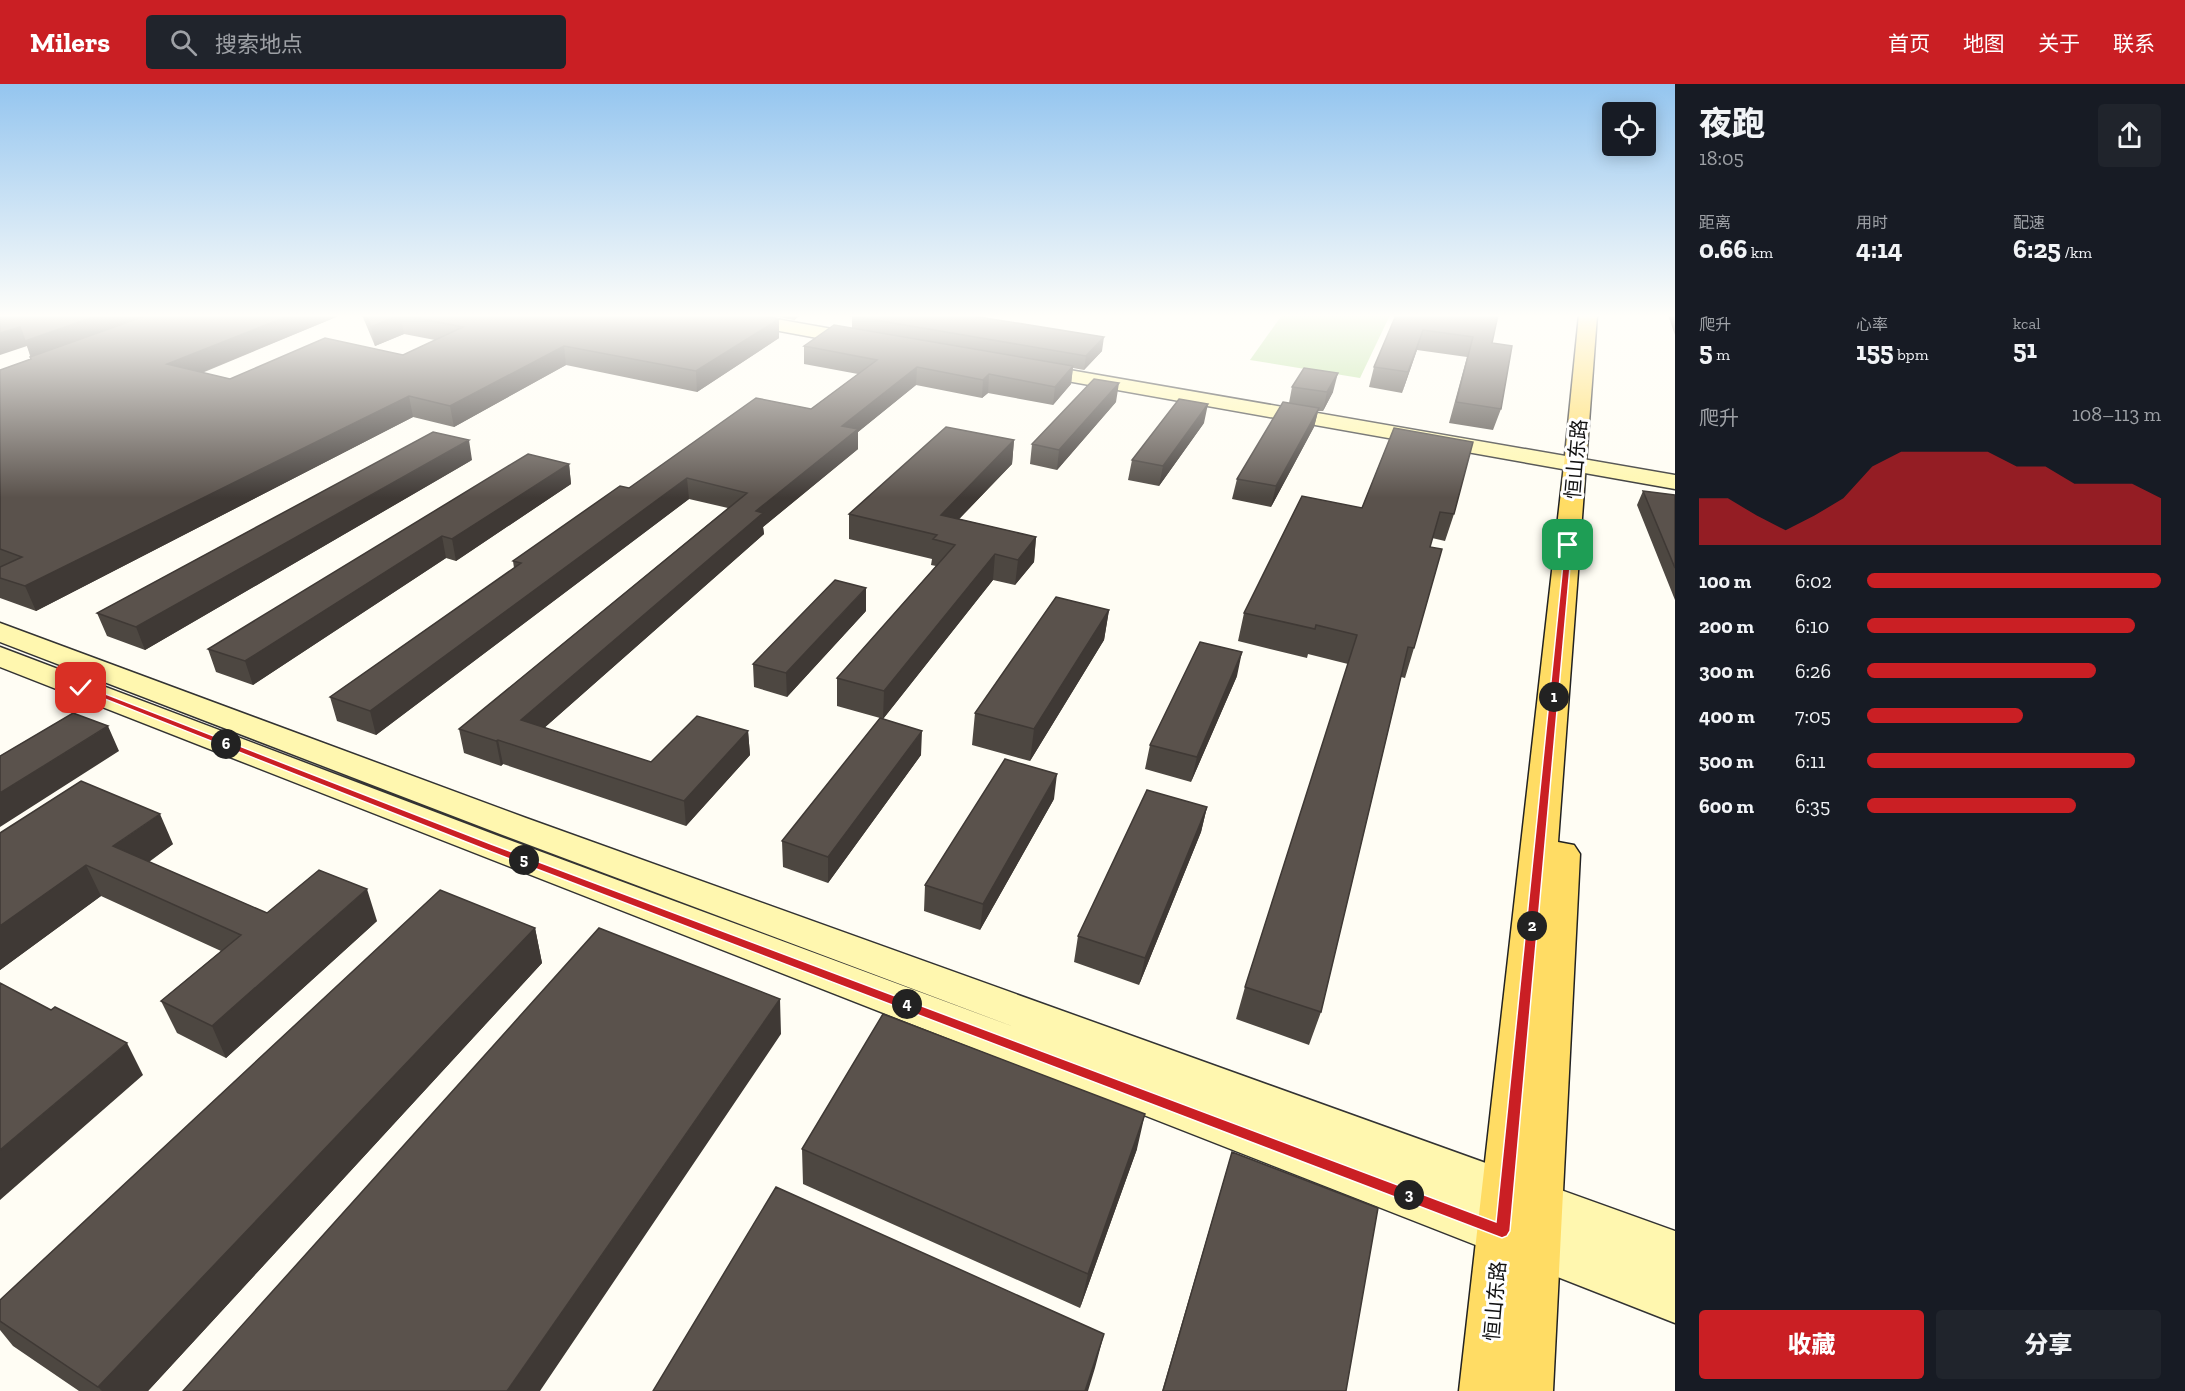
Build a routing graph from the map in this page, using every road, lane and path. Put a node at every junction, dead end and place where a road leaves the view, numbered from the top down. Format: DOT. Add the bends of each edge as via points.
graph roads {
  1 [pos="1070,376"];
  2 [pos="1587,376"];
  3 [pos="1599,376"];
  4 [pos="1585,466"];
  5 [pos="1675,482"];
  6 [pos="0,632"];
  7 [pos="0,656"];
  8 [pos="1520,1218"];
  9 [pos="1675,1255"];
  10 [pos="1675,1298"];
  11 [pos="1487,1391"];
  12 [pos="1525,1391"];
  1 -- 4 [label="street"];
  2 -- 4 [label="main road, 恒山东路"];
  3 -- 4 [label="main road, 恒山东路"];
  4 -- 5 [label="street"];
  4 -- 8 [label="main road, 恒山东路"];
  6 -- 8 [label="street" via="513,826"];
  7 -- 8 [label="street" via="488,846"];
  8 -- 9 [label="street"];
  8 -- 10 [label="street"];
  8 -- 11 [label="main road, 恒山东路"];
  8 -- 12 [label="main road, 恒山东路"];
}
